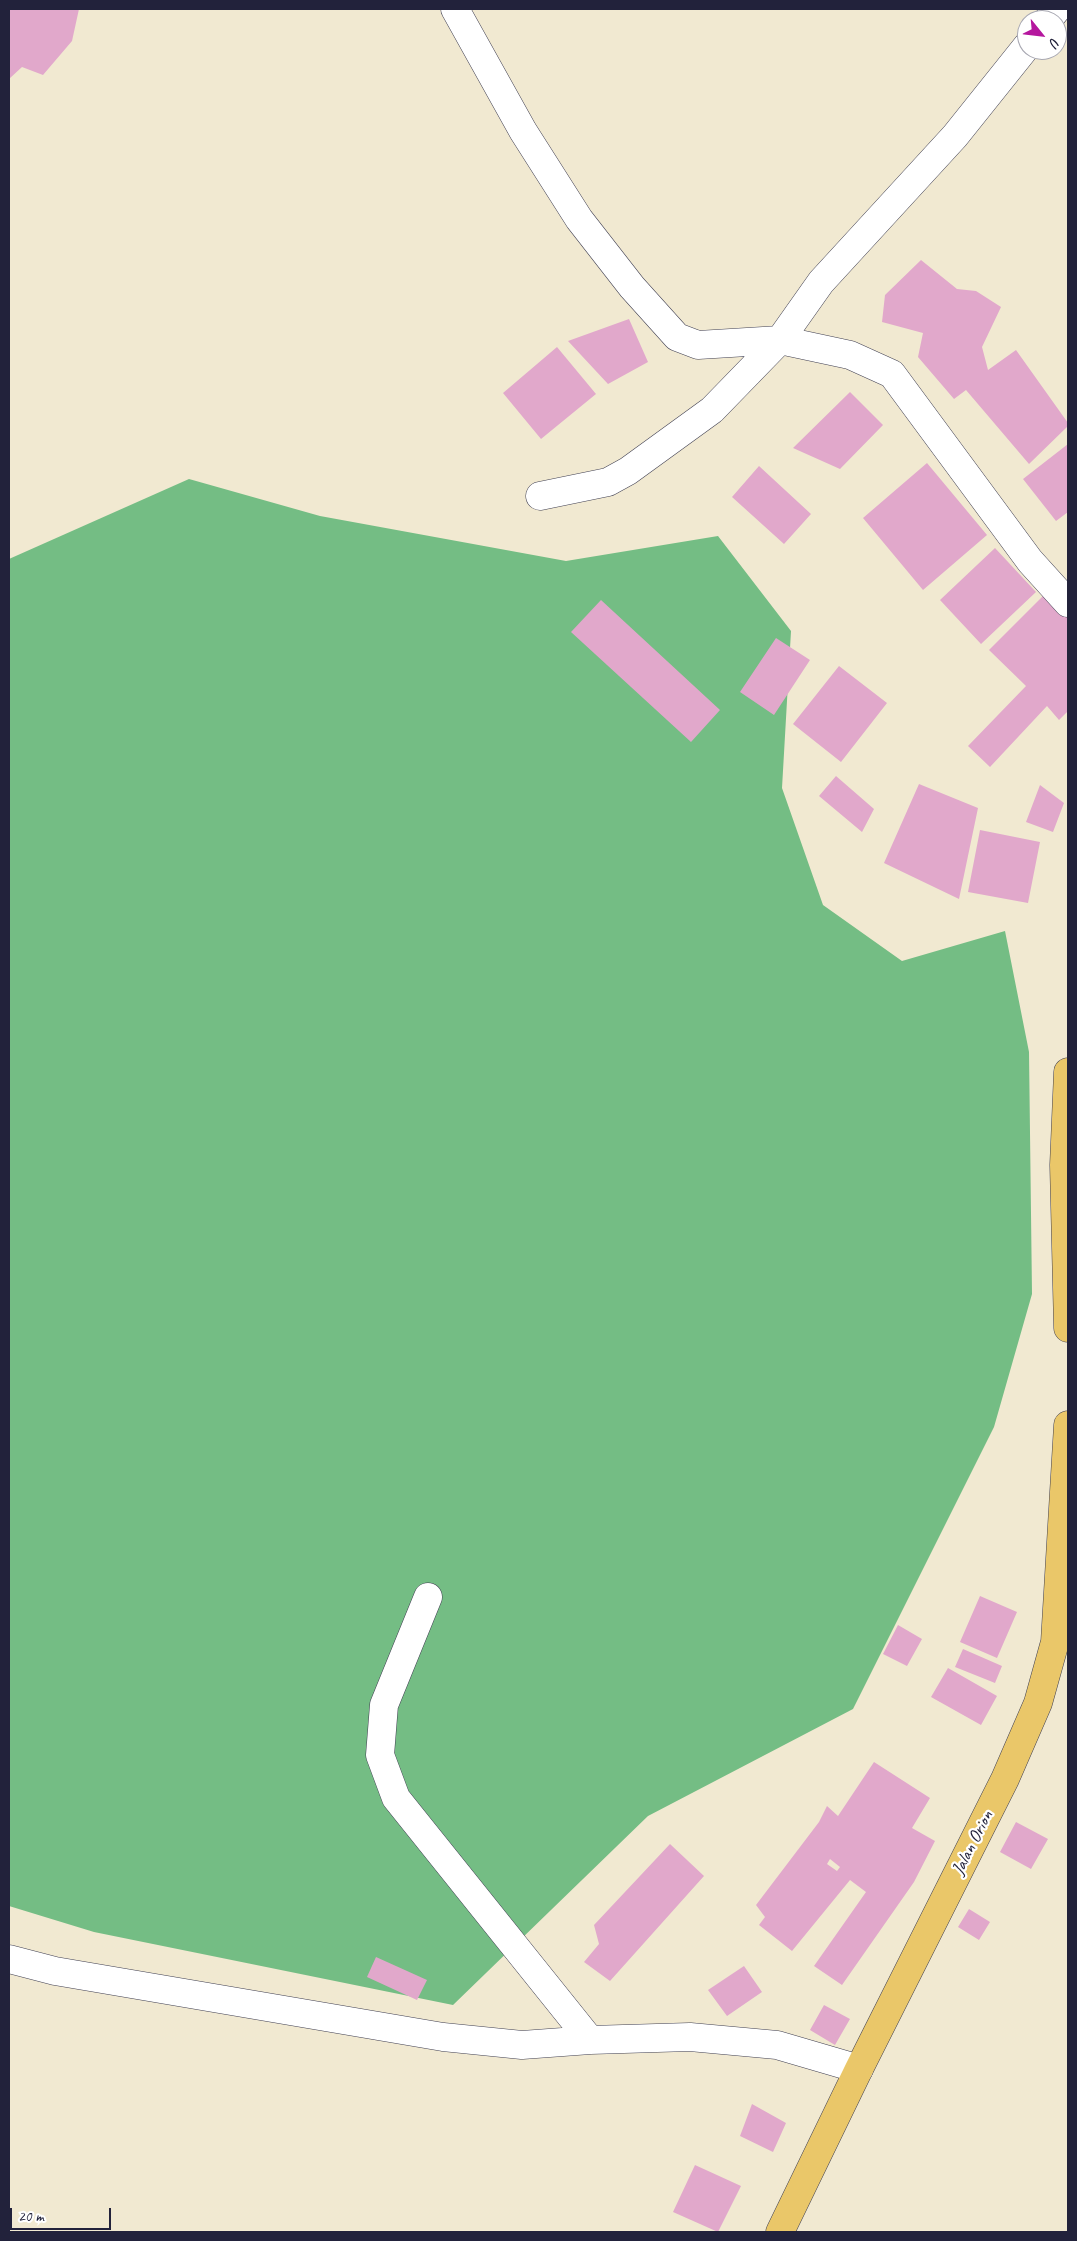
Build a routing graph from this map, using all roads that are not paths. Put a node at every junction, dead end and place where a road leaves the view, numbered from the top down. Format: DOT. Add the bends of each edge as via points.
graph roads {
  1 [pos="455,9"];
  2 [pos="1017,58"];
  3 [pos="780,340"];
  4 [pos="540,496"];
  5 [pos="1068,603"];
  6 [pos="1068,1072"];
  7 [pos="1068,1328"];
  8 [pos="1068,1425"];
  9 [pos="428,1597"];
  10 [pos="9,1959"];
  11 [pos="590,2040"];
  12 [pos="859,2069"];
  13 [pos="780,2232"];
  1 -- 3 [label="street" via="523,130 579,218 632,287 677,337 698,345"];
  2 -- 3 [label="street" via="955,136 821,282"];
  3 -- 4 [label="street" via="712,410 628,472 608,482"];
  3 -- 5 [label="street" via="850,355 892,374 1030,561"];
  6 -- 7 [label="highway" via="1064,1164"];
  8 -- 12 [label="highway, Jalan Orion" via="1055,1642 1038,1703 1005,1779"];
  9 -- 11 [label="street" via="384,1705 380,1754 396,1798"];
  10 -- 11 [label="street" via="55,1971 443,2037 522,2045"];
  11 -- 12 [label="street" via="690,2037 777,2045"];
  12 -- 13 [label="highway, Jalan Orion"];
}
